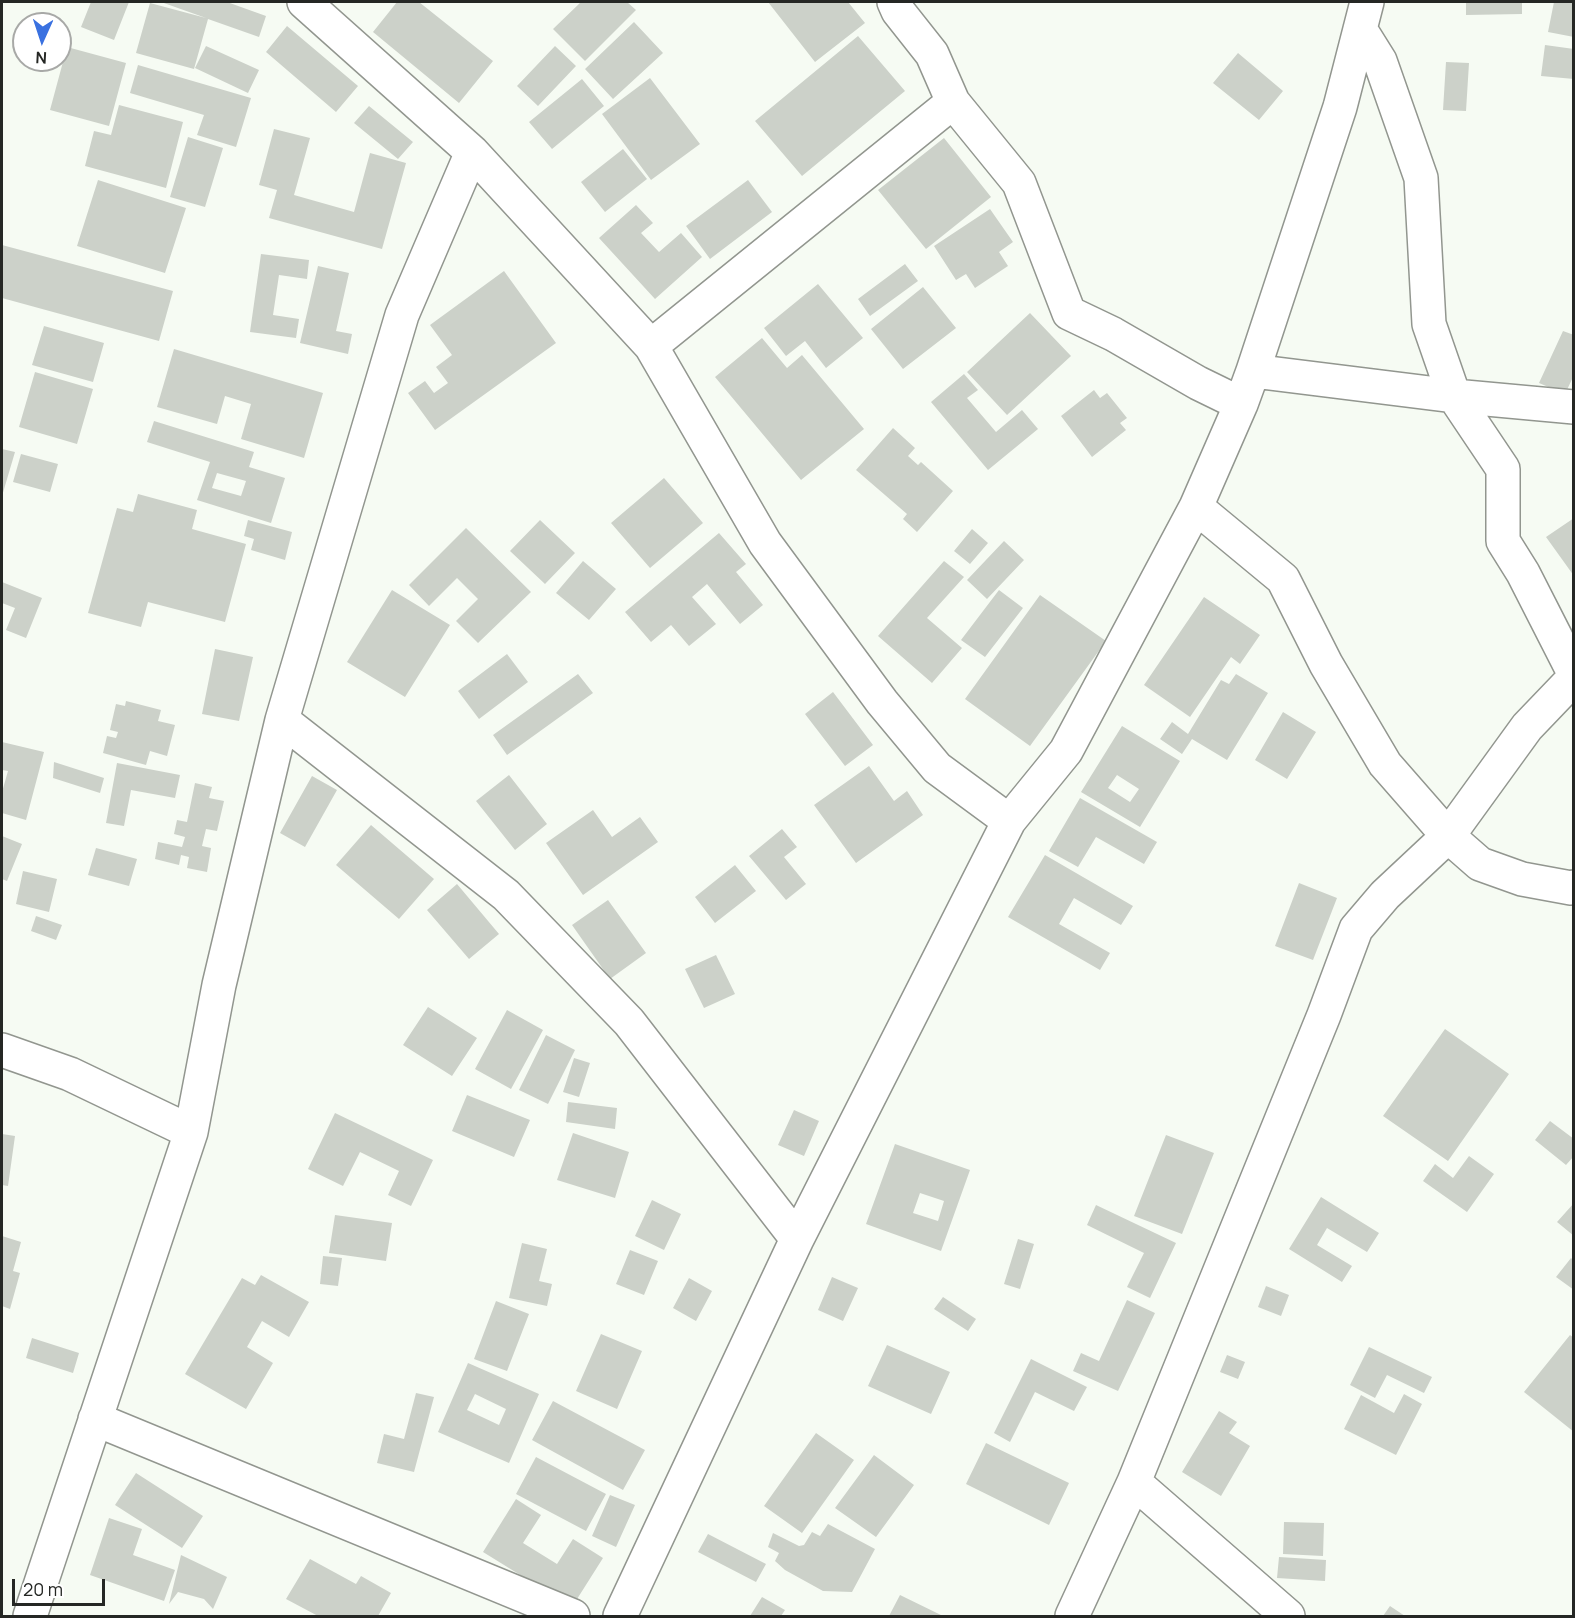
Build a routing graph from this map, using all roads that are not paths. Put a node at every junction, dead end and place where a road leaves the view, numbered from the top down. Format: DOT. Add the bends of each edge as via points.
graph roads {
  1 [pos="303,2"];
  2 [pos="894,2"];
  3 [pos="1364,15"];
  4 [pos="954,102"];
  5 [pos="472,152"];
  6 [pos="651,346"];
  7 [pos="1253,371"];
  8 [pos="1454,396"];
  9 [pos="1241,404"];
  10 [pos="1574,407"];
  11 [pos="1196,507"];
  12 [pos="1574,673"];
  13 [pos="1574,678"];
  14 [pos="282,720"];
  15 [pos="1009,821"];
  16 [pos="1448,836"];
  17 [pos="1574,887"];
  18 [pos="2,1050"];
  19 [pos="191,1132"];
  20 [pos="797,1239"];
  21 [pos="95,1419"];
  22 [pos="1134,1482"];
  23 [pos="30,1617"];
  24 [pos="573,1617"];
  25 [pos="620,1617"];
  26 [pos="1072,1617"];
  27 [pos="1288,1617"];
  1 -- 5 [label="street"];
  2 -- 4 [label="street" via="932,54"];
  3 -- 7 [label="street" via="1340,107"];
  3 -- 8 [label="street" via="1421,178 1429,324"];
  4 -- 6 [label="street"];
  4 -- 9 [label="street" via="1019,183 1069,313"];
  5 -- 6 [label="street"];
  5 -- 14 [label="street" via="402,315"];
  6 -- 15 [label="street" via="765,543 882,702 937,768"];
  7 -- 8 [label="street"];
  7 -- 9 [label="street"];
  8 -- 10 [label="street"];
  8 -- 12 [label="street" via="1503,469 1503,541"];
  9 -- 11 [label="street"];
  11 -- 15 [label="street" via="1066,751"];
  11 -- 16 [label="street" via="1283,579 1326,664 1386,764"];
  13 -- 16 [label="street" via="1527,727"];
  14 -- 19 [label="street" via="219,985"];
  14 -- 20 [label="street" via="506,895 629,1022"];
  15 -- 20 [label="street"];
  16 -- 17 [label="street" via="1480,864 1522,879"];
  16 -- 22 [label="street" via="1385,895 1356,929"];
  18 -- 19 [label="street" via="70,1074"];
  19 -- 21 [label="street"];
  20 -- 25 [label="street"];
  21 -- 23 [label="street"];
  21 -- 24 [label="street"];
  22 -- 26 [label="street"];
  22 -- 27 [label="street"];
}
